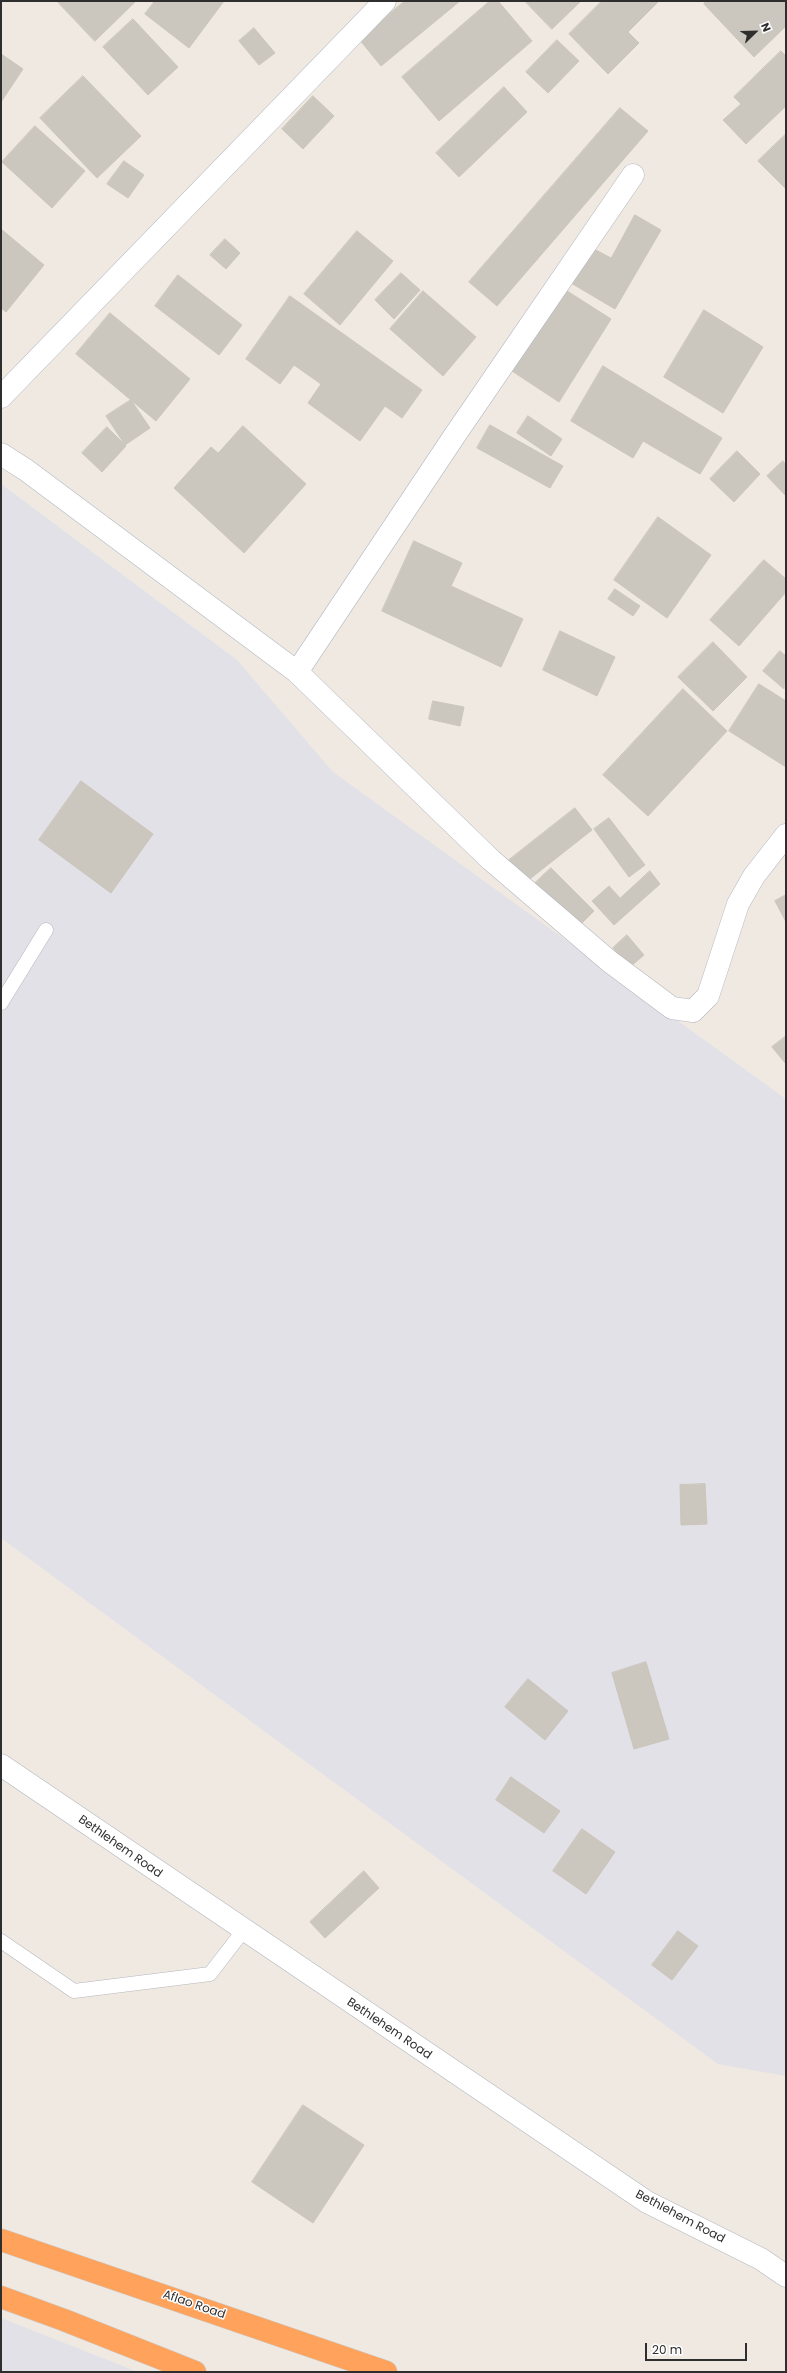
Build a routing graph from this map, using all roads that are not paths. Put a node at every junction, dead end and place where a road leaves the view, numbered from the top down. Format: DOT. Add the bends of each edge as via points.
graph roads {
  1 [pos="385,1"];
  2 [pos="633,176"];
  3 [pos="1,397"];
  4 [pos="1,454"];
  5 [pos="297,672"];
  6 [pos="786,835"];
  7 [pos="46,930"];
  8 [pos="1,1003"];
  9 [pos="1,1765"];
  10 [pos="243,1931"];
  11 [pos="1,1941"];
  12 [pos="1,2240"];
  13 [pos="786,2276"];
  14 [pos="1,2297"];
  15 [pos="195,2372"];
  16 [pos="386,2372"];
  1 -- 3 [label="street"];
  2 -- 5 [label="street" via="455,435"];
  4 -- 5 [label="street"];
  5 -- 6 [label="street" via="491,860 609,961 672,1008 693,1011 708,996 738,904 754,876"];
  7 -- 8 [label="lane"];
  9 -- 10 [label="street, Bethlehem Road"];
  10 -- 11 [label="lane" via="210,1974 74,1991"];
  10 -- 13 [label="street, Bethlehem Road" via="647,2202 761,2258"];
  12 -- 16 [label="highway, Aflao Road"];
  14 -- 15 [label="highway"];
}
